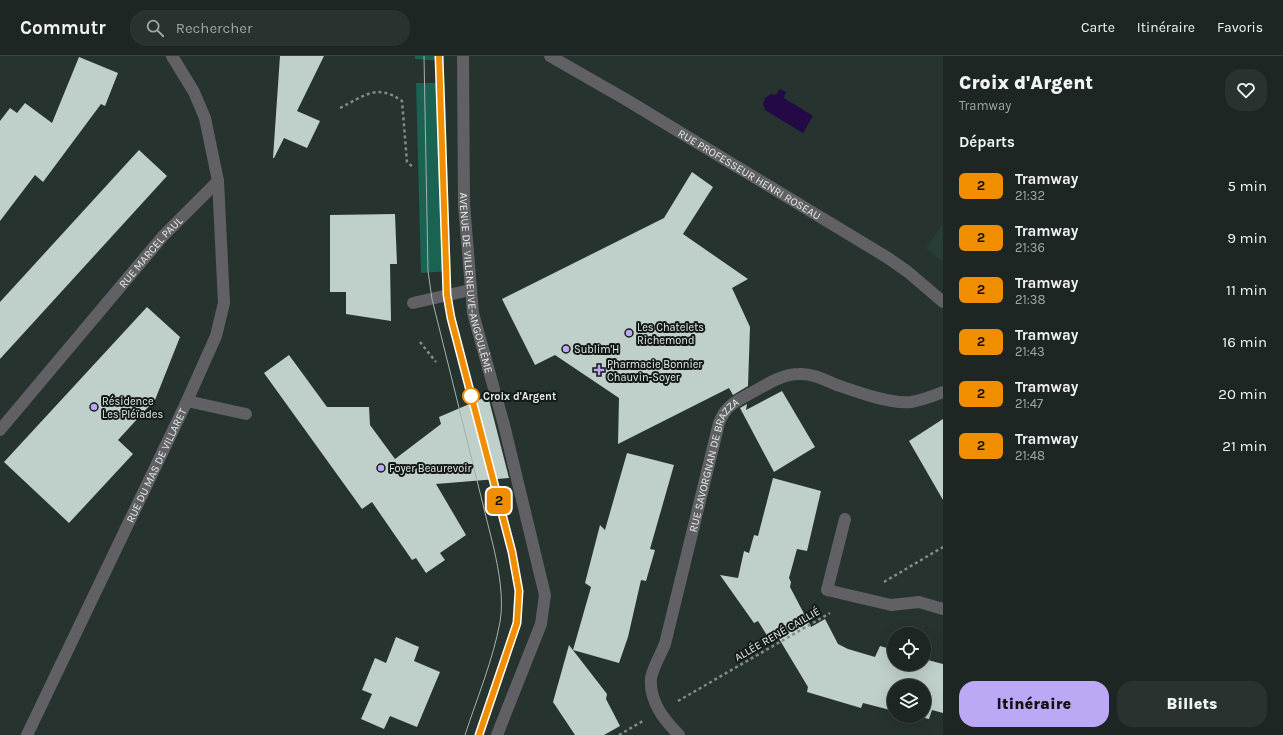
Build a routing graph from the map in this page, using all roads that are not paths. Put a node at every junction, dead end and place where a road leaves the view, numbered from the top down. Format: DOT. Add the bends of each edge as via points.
graph roads {
  1 [pos="172,56"];
  2 [pos="462,56"];
  3 [pos="550,56"];
  4 [pos="218,181"];
  5 [pos="470,290"];
  6 [pos="943,302"];
  7 [pos="413,303"];
  8 [pos="943,392"];
  9 [pos="187,401"];
  10 [pos="246,414"];
  11 [pos="0,430"];
  12 [pos="845,519"];
  13 [pos="943,609"];
  14 [pos="27,735"];
  15 [pos="497,735"];
  16 [pos="679,735"];
  1 -- 4 [label="street" via="194,92 204,118"];
  2 -- 5 [label="street, AVENUE DE VILLENEUVE-ANGOULÈME" via="464,204"];
  3 -- 6 [label="street, RUE PROFESSEUR HENRI ROSEAU" via="888,258"];
  4 -- 9 [label="street, RUE DU MAS DE VILLARET" via="224,302 216,336"];
  4 -- 11 [label="street, RUE MARCEL PAUL" via="163,236"];
  5 -- 7 [label="street"];
  5 -- 15 [label="street, AVENUE DE VILLENEUVE-ANGOULÈME" via="473,313 504,425 545,594 540,624"];
  8 -- 16 [label="street, RUE SAVORGNAN DE BRAZZA" via="910,402 892,401 810,375 799,374 773,382 733,402 724,410 665,644 651,677 652,695 660,711"];
  9 -- 10 [label="street"];
  9 -- 14 [label="street, RUE DU MAS DE VILLARET"];
  12 -- 13 [label="street" via="827,590 891,605 919,602"];
}
